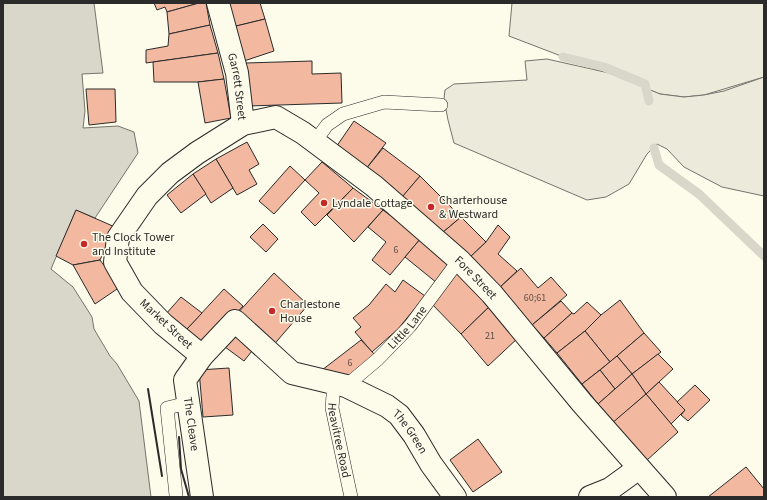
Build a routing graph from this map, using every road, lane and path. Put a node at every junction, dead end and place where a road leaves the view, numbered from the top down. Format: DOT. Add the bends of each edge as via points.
graph roads {
  1 [pos="218,3"];
  2 [pos="441,105"];
  3 [pos="244,124"];
  4 [pos="314,142"];
  5 [pos="147,196"];
  6 [pos="459,260"];
  7 [pos="202,356"];
  8 [pos="340,385"];
  9 [pos="188,403"];
  10 [pos="639,468"];
  11 [pos="176,495"];
  12 [pos="202,497"];
  13 [pos="351,497"];
  14 [pos="455,497"];
  15 [pos="590,497"];
  16 [pos="666,497"];
  1 -- 3 [label="street, Garrett Street" via="238,73"];
  2 -- 4 [label="lane" via="384,102 343,114 327,125"];
  3 -- 4 [label="street, Fore Street" via="276,116"];
  3 -- 5 [label="street, Garrett Street" via="170,173"];
  4 -- 6 [label="street, Fore Street" via="374,186"];
  5 -- 7 [label="street, Market Street" via="118,238 115,262 132,292 163,324"];
  6 -- 8 [label="lane, Little Lane" via="410,326 378,359"];
  6 -- 10 [label="street, Fore Street" via="492,294"];
  7 -- 8 [label="street, Market Street" via="235,321 292,373"];
  7 -- 9 [label="street, The Cleave" via="184,380"];
  8 -- 13 [label="lane, Heavitree Road" via="332,408"];
  8 -- 14 [label="street, The Green" via="386,406 399,415"];
  9 -- 11 [label="lane" via="167,408"];
  9 -- 12 [label="street, The Cleave"];
  10 -- 15 [label="street" via="610,489"];
  10 -- 16 [label="street, Fore Street"];
}
